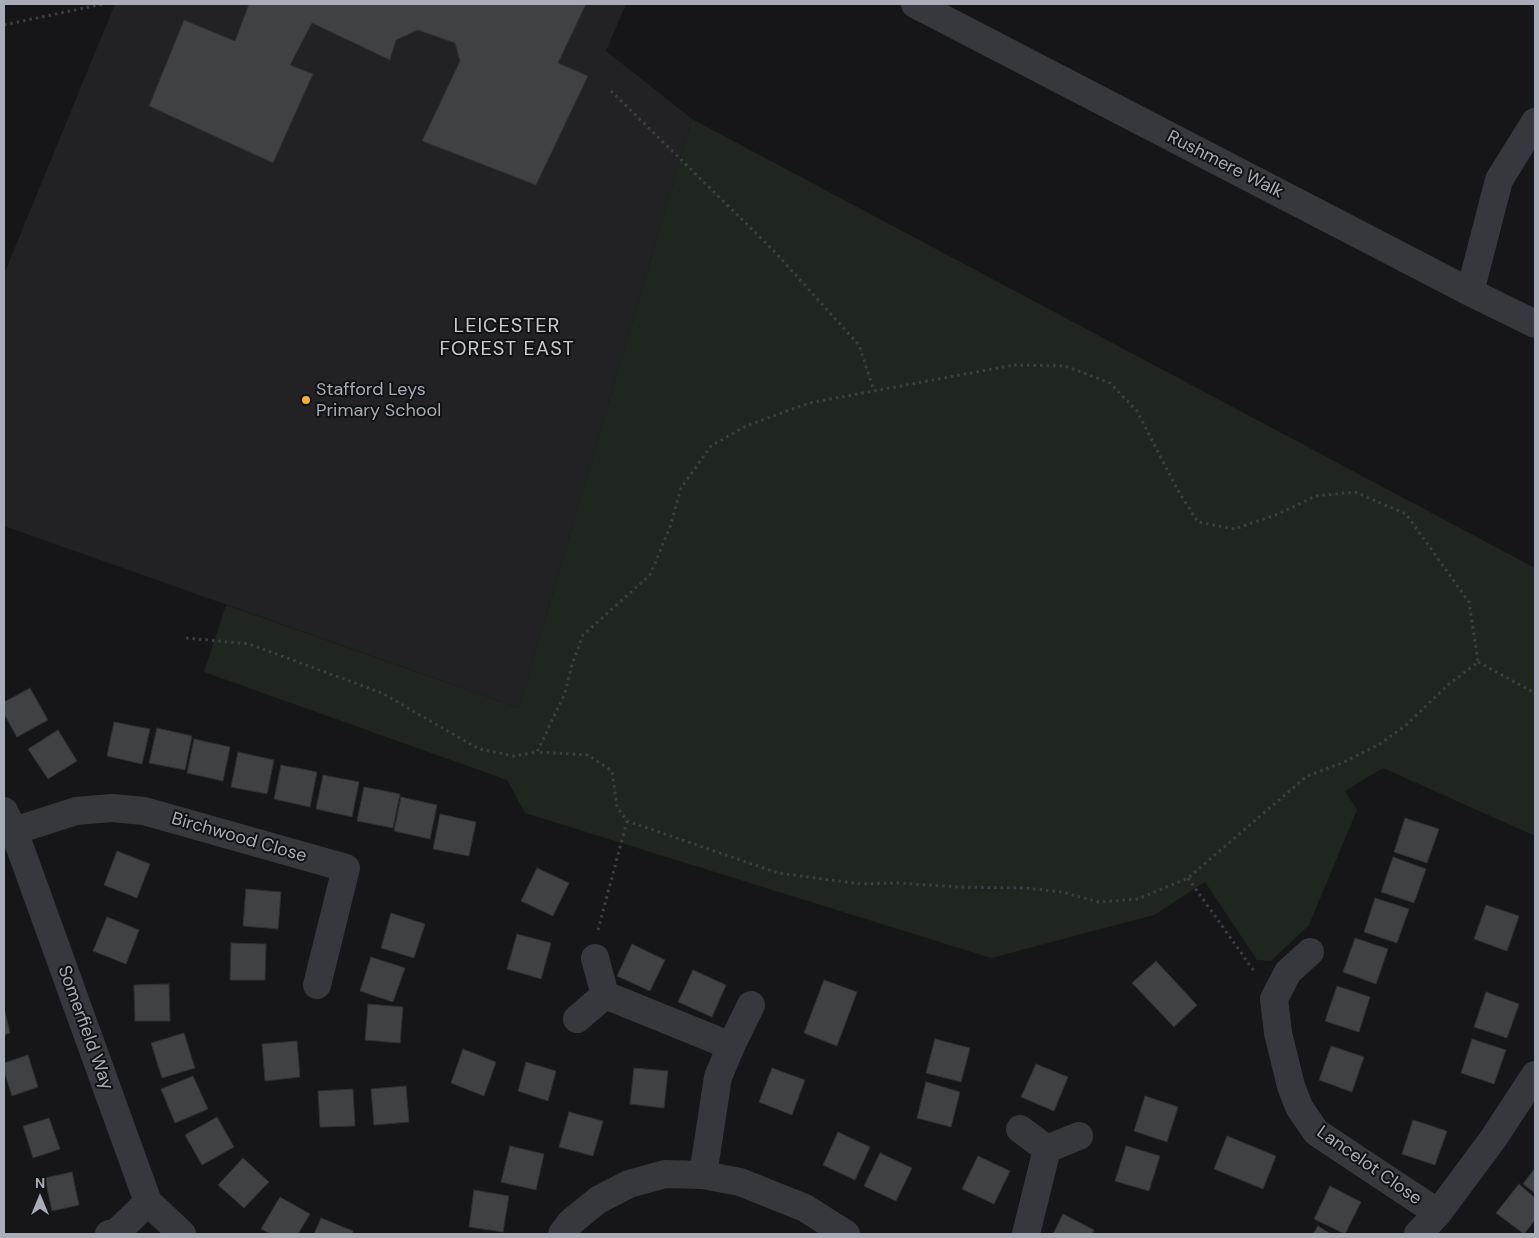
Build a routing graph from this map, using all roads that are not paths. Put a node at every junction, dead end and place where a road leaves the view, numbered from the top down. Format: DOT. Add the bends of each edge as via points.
graph roads {
  1 [pos="915,4"];
  2 [pos="942,10"];
  3 [pos="1535,122"];
  4 [pos="1470,292"];
  5 [pos="1535,324"];
  6 [pos="9,821"];
  7 [pos="1310,952"];
  8 [pos="595,958"];
  9 [pos="317,985"];
  10 [pos="605,995"];
  11 [pos="751,1004"];
  12 [pos="576,1019"];
  13 [pos="731,1046"];
  14 [pos="1535,1075"];
  15 [pos="1020,1129"];
  16 [pos="1079,1136"];
  17 [pos="1047,1149"];
  18 [pos="703,1175"];
  19 [pos="148,1202"];
  20 [pos="1438,1213"];
  21 [pos="109,1234"];
  22 [pos="182,1234"];
  23 [pos="562,1234"];
  24 [pos="846,1234"];
  25 [pos="1026,1234"];
  26 [pos="1418,1234"];
  1 -- 2 [label="street, Rushmere Walk"];
  2 -- 4 [label="street, Rushmere Walk"];
  3 -- 4 [label="street" via="1499,180"];
  4 -- 5 [label="street, Rushmere Walk"];
  6 -- 9 [label="street, Birchwood Close" via="112,808 144,811 346,868"];
  6 -- 19 [label="street, Somerfield Way"];
  7 -- 20 [label="street, Lancelot Close" via="1288,972 1274,999 1278,1032 1299,1107 1316,1132"];
  8 -- 10 [label="street"];
  10 -- 12 [label="street"];
  10 -- 13 [label="street"];
  11 -- 13 [label="street"];
  13 -- 18 [label="street" via="718,1077"];
  14 -- 20 [label="street, Lancelot Close"];
  15 -- 17 [label="street"];
  16 -- 17 [label="street"];
  17 -- 25 [label="street"];
  18 -- 23 [label="street" via="664,1174 629,1184 598,1200 571,1222"];
  18 -- 24 [label="street" via="740,1182 775,1194 805,1208"];
  19 -- 21 [label="street" via="117,1232"];
  19 -- 22 [label="street, Somerfield Way"];
  20 -- 26 [label="street, Lancelot Close"];
}
